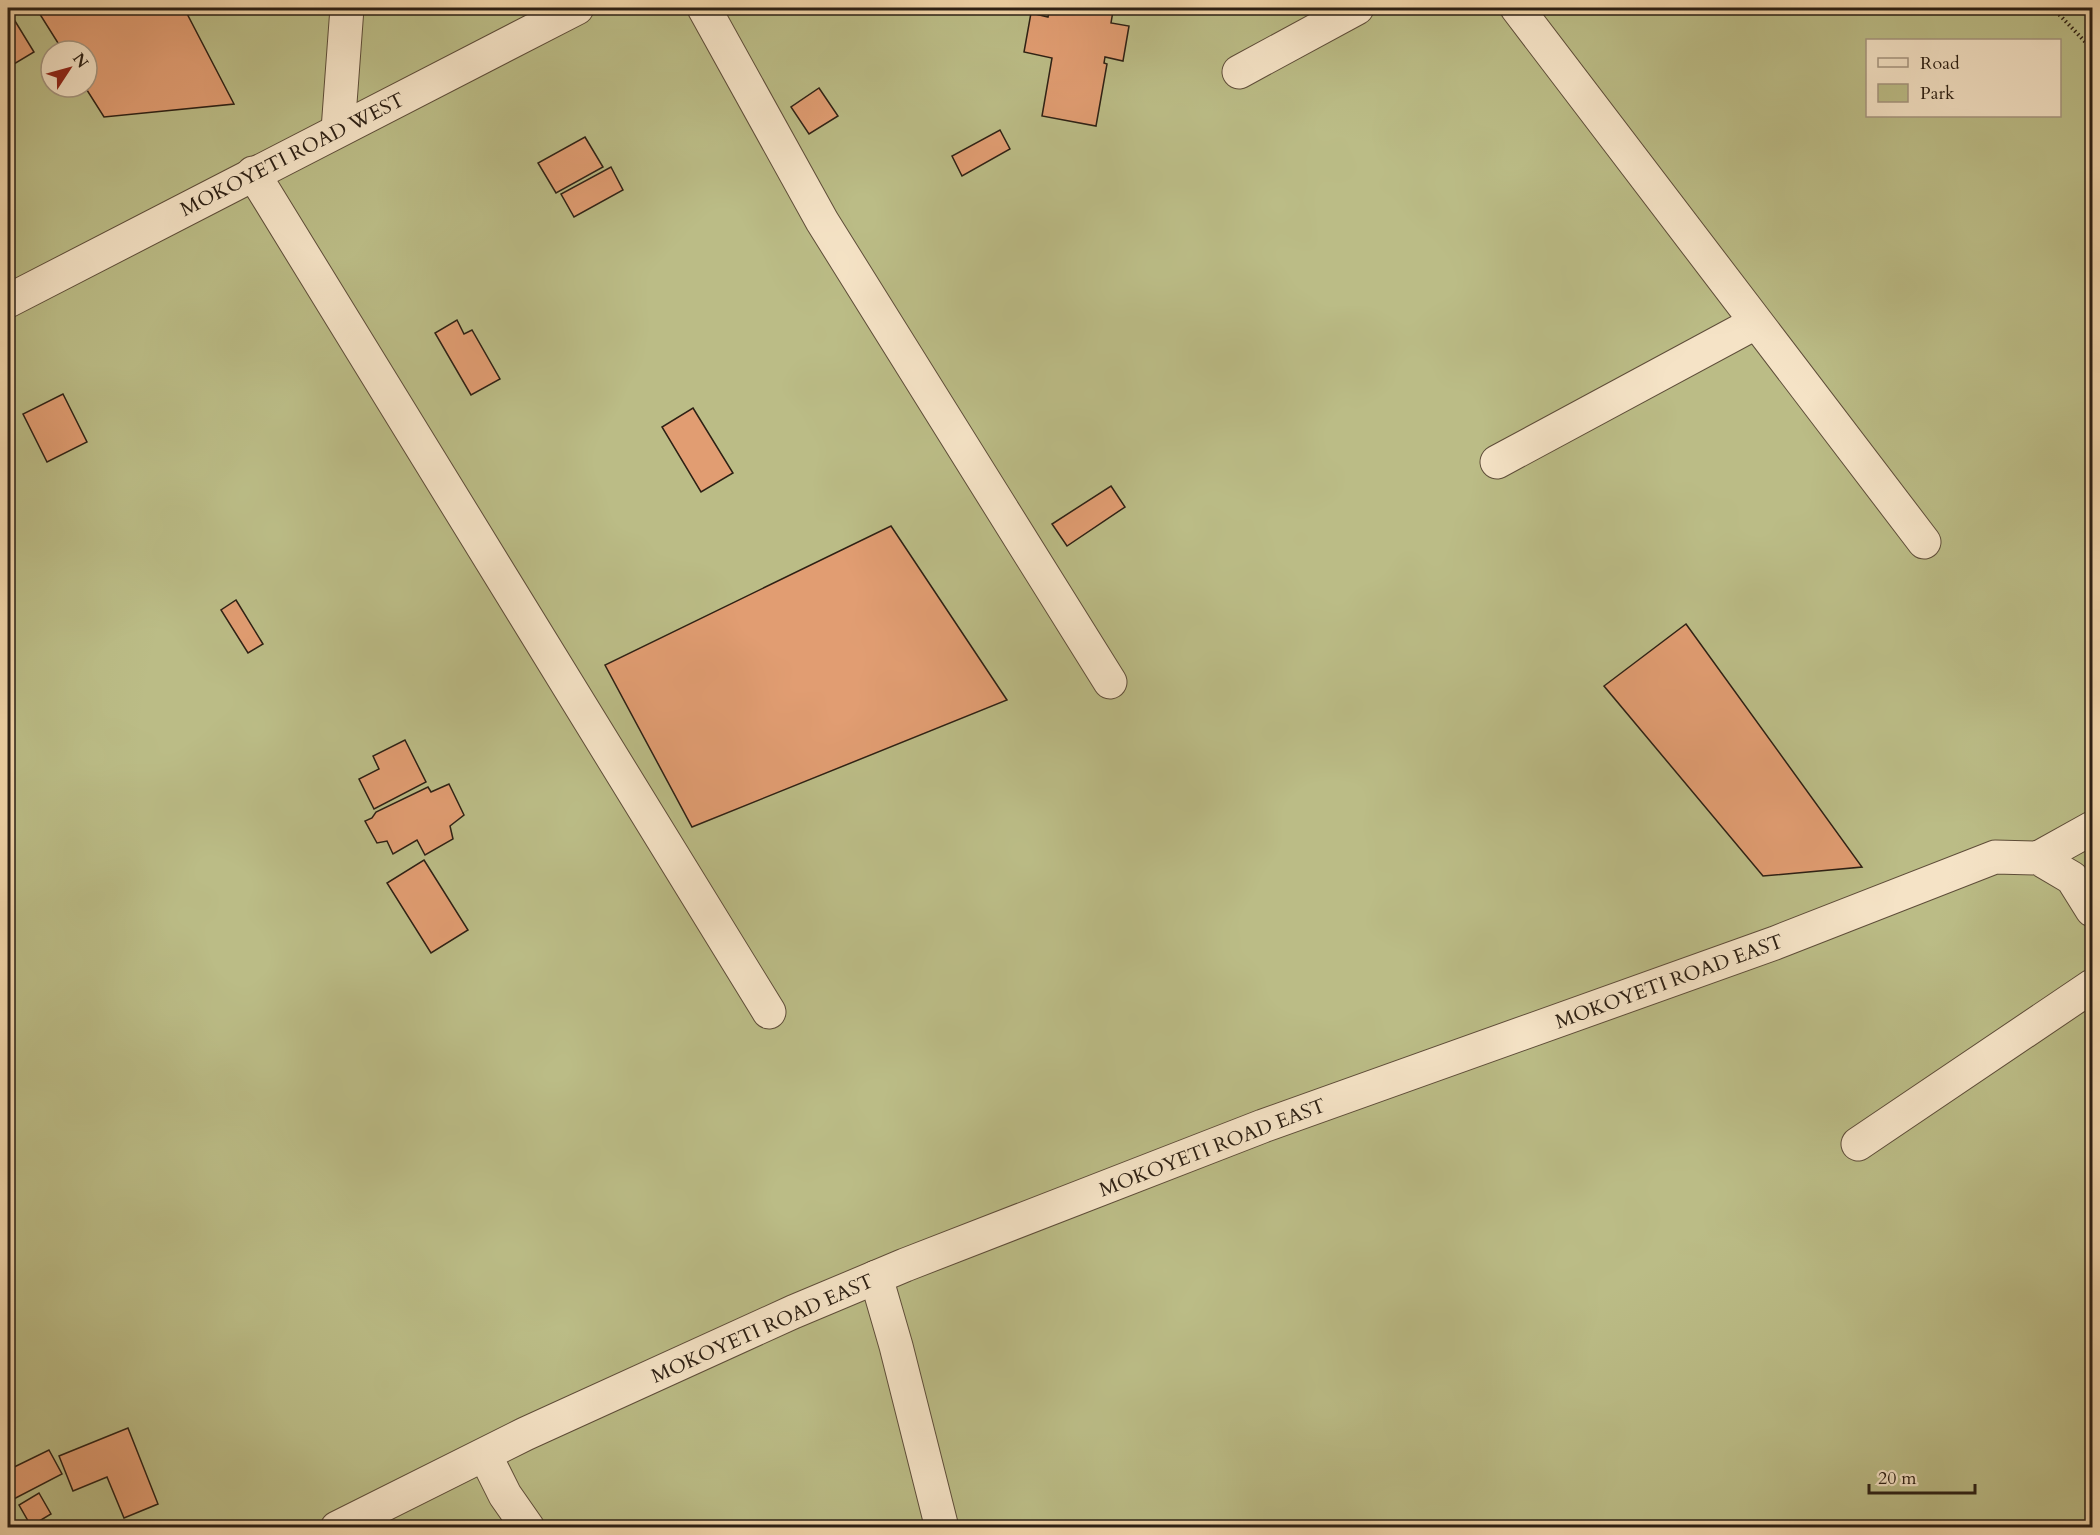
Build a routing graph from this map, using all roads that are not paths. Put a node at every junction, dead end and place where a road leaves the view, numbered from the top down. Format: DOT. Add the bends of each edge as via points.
graph roads {
  1 [pos="347,8"];
  2 [pos="576,8"];
  3 [pos="704,8"];
  4 [pos="1357,8"];
  5 [pos="1517,8"];
  6 [pos="1239,72"];
  7 [pos="338,130"];
  8 [pos="253,173"];
  9 [pos="8,301"];
  10 [pos="1755,323"];
  11 [pos="1497,462"];
  12 [pos="1924,542"];
  13 [pos="1110,682"];
  14 [pos="2092,828"];
  15 [pos="2038,858"];
  16 [pos="2092,910"];
  17 [pos="2092,986"];
  18 [pos="770,1012"];
  19 [pos="1858,1144"];
  20 [pos="876,1277"];
  21 [pos="485,1455"];
  22 [pos="337,1527"];
  23 [pos="528,1527"];
  24 [pos="942,1527"];
  1 -- 7 [label="street"];
  2 -- 7 [label="street, MOKOYETI ROAD WEST"];
  3 -- 13 [label="street" via="822,221"];
  4 -- 6 [label="street"];
  5 -- 10 [label="street"];
  7 -- 8 [label="street, MOKOYETI ROAD WEST"];
  8 -- 9 [label="street, MOKOYETI ROAD WEST"];
  8 -- 18 [label="street"];
  10 -- 11 [label="street"];
  10 -- 12 [label="street"];
  14 -- 15 [label="street"];
  15 -- 16 [label="street, MOKOYETI ROAD EAST" via="2072,878"];
  15 -- 20 [label="street, MOKOYETI ROAD EAST" via="1995,857 1775,943 1263,1126"];
  17 -- 19 [label="street"];
  20 -- 21 [label="street, MOKOYETI ROAD EAST"];
  20 -- 24 [label="street"];
  21 -- 22 [label="street, MOKOYETI ROAD EAST"];
  21 -- 23 [label="street" via="505,1495"];
}
